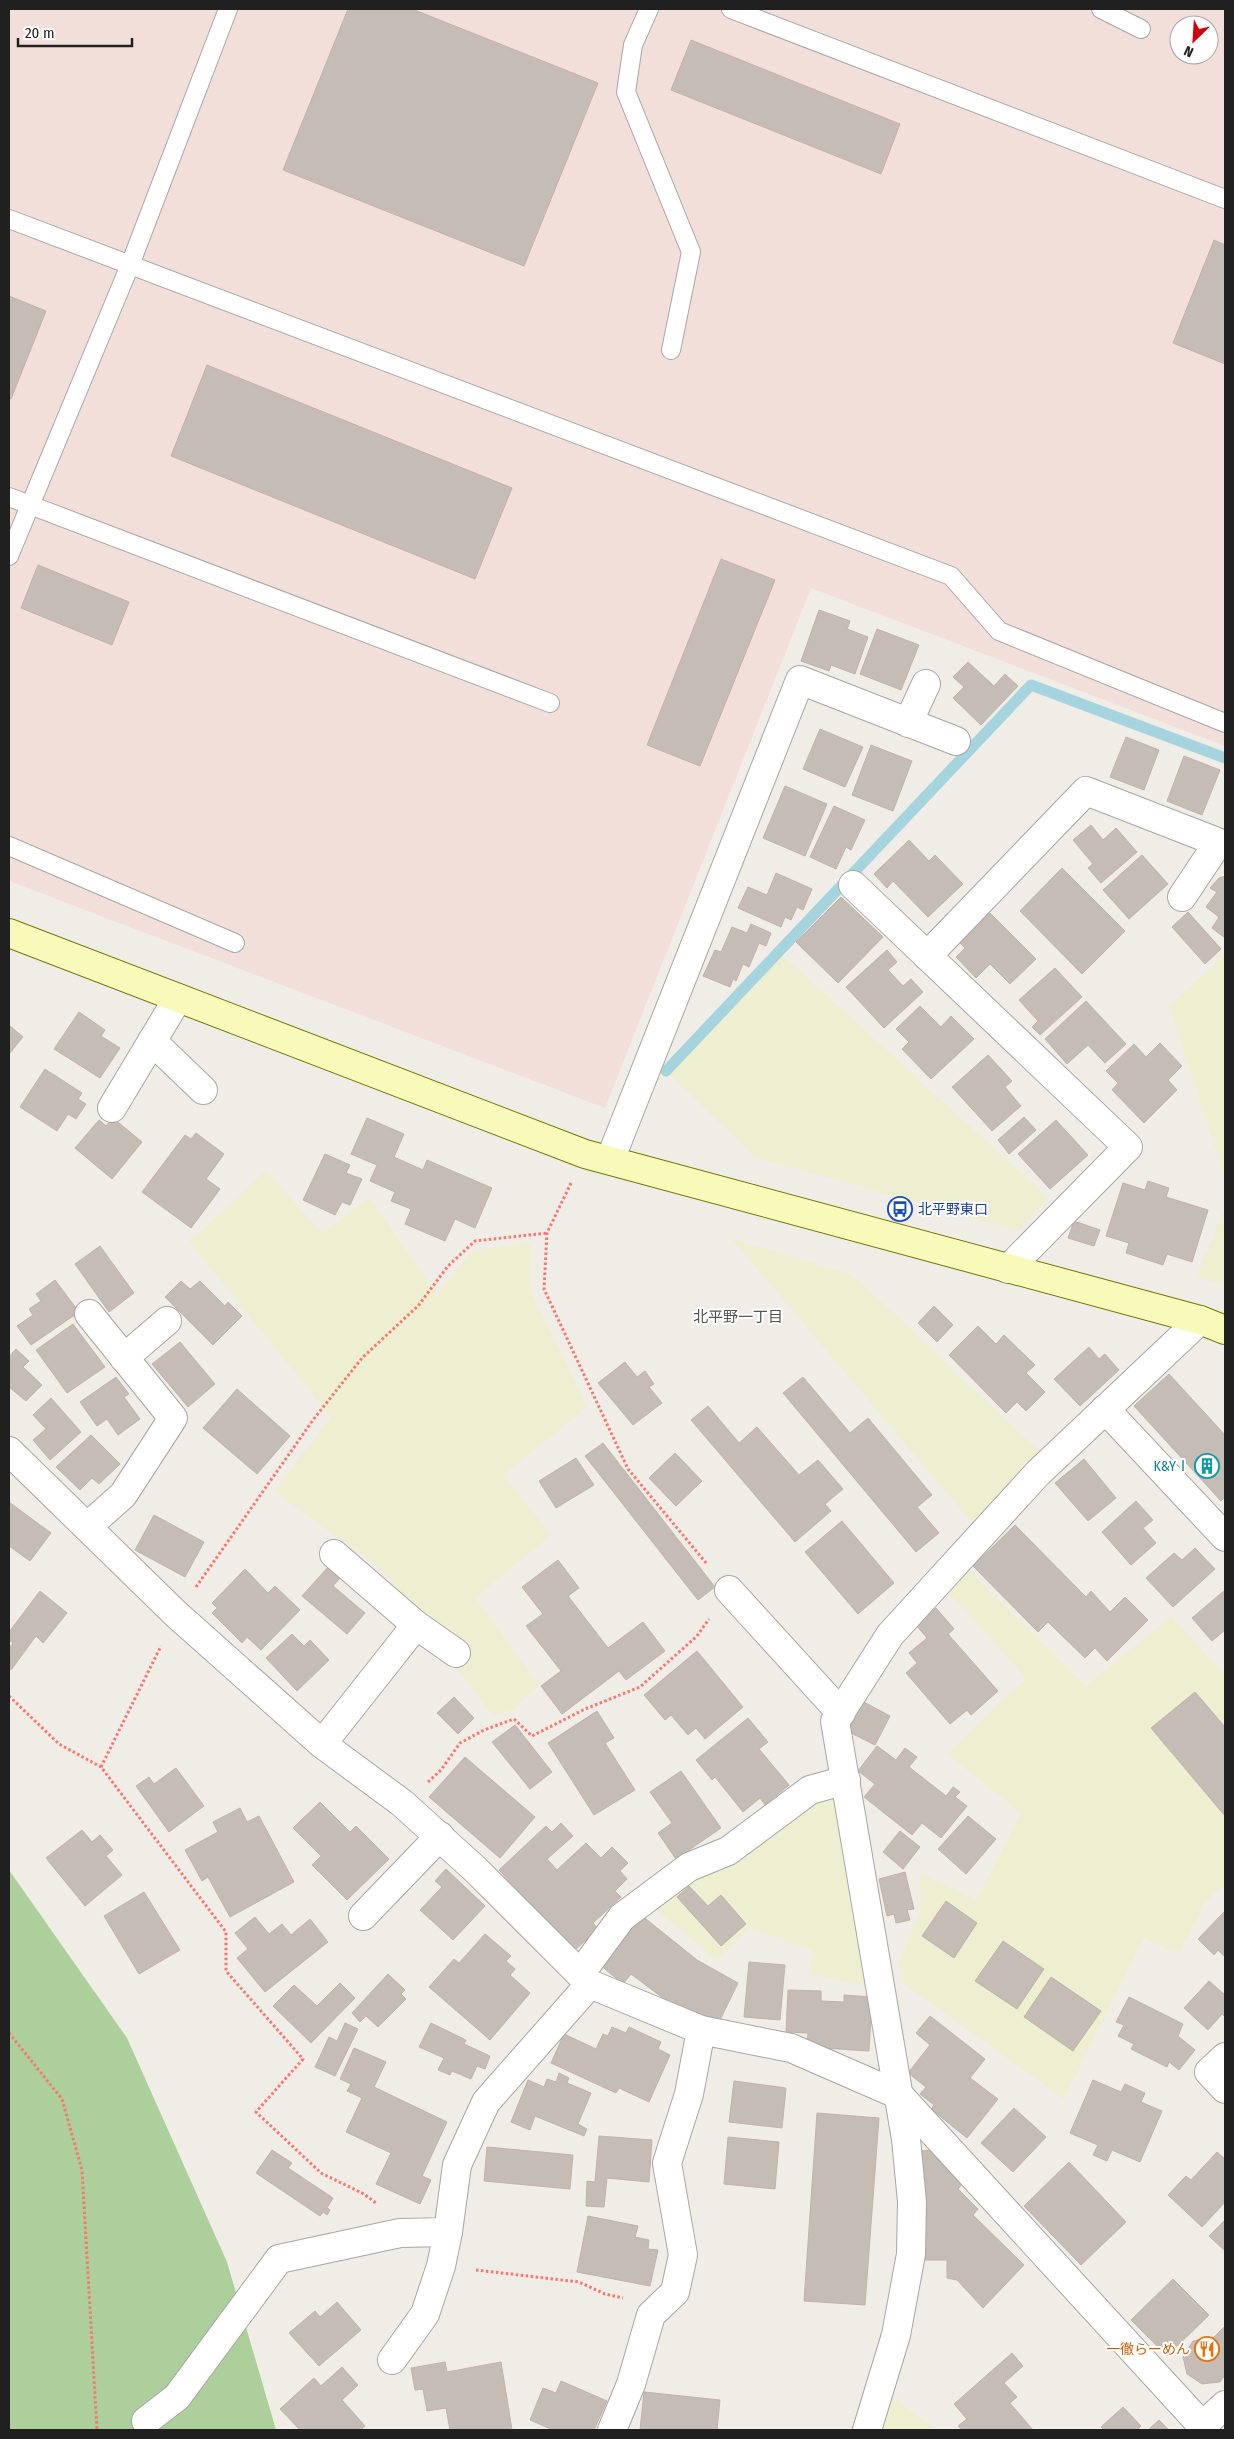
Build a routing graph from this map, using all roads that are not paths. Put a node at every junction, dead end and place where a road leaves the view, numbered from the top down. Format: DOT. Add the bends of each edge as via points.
graph roads {
  1 [pos="228,9"];
  2 [pos="649,9"];
  3 [pos="731,9"];
  4 [pos="1101,9"];
  5 [pos="1141,28"];
  6 [pos="1225,199"];
  7 [pos="9,219"];
  8 [pos="130,265"];
  9 [pos="671,350"];
  10 [pos="9,496"];
  11 [pos="30,504"];
  12 [pos="9,556"];
  13 [pos="926,684"];
  14 [pos="550,703"];
  15 [pos="908,722"];
  16 [pos="1225,722"];
  17 [pos="956,741"];
  18 [pos="1222,844"];
  19 [pos="9,846"];
  20 [pos="852,885"];
  21 [pos="1182,897"];
  22 [pos="9,933"];
  23 [pos="235,944"];
  24 [pos="927,956"];
  25 [pos="178,998"];
  26 [pos="152,1041"];
  27 [pos="203,1090"];
  28 [pos="112,1108"];
  29 [pos="597,1157"];
  30 [pos="1008,1269"];
  31 [pos="89,1314"];
  32 [pos="167,1321"];
  33 [pos="1219,1327"];
  34 [pos="124,1358"];
  35 [pos="1105,1409"];
  36 [pos="9,1452"];
  37 [pos="87,1527"];
  38 [pos="1225,1537"];
  39 [pos="334,1554"];
  40 [pos="729,1590"];
  41 [pos="416,1625"];
  42 [pos="456,1653"];
  43 [pos="841,1713"];
  44 [pos="322,1744"];
  45 [pos="846,1780"];
  46 [pos="440,1836"];
  47 [pos="362,1916"];
  48 [pos="585,1979"];
  49 [pos="701,2030"];
  50 [pos="1225,2057"];
  51 [pos="1225,2088"];
  52 [pos="899,2095"];
  53 [pos="448,2232"];
  54 [pos="392,2360"];
  55 [pos="1225,2405"];
  56 [pos="146,2421"];
  57 [pos="1204,2428"];
  58 [pos="612,2430"];
  59 [pos="867,2430"];
  1 -- 8 [label="lane"];
  2 -- 9 [label="lane" via="633,45 626,92 691,252"];
  3 -- 6 [label="lane"];
  4 -- 5 [label="lane"];
  7 -- 8 [label="lane"];
  8 -- 11 [label="lane"];
  8 -- 16 [label="lane" via="951,576 999,631"];
  10 -- 11 [label="lane"];
  11 -- 12 [label="lane"];
  11 -- 14 [label="lane"];
  13 -- 15 [label="street"];
  15 -- 17 [label="street"];
  15 -- 29 [label="street" via="800,680"];
  18 -- 21 [label="street"];
  18 -- 24 [label="street" via="1086,791"];
  19 -- 23 [label="lane"];
  20 -- 24 [label="street"];
  22 -- 25 [label="street"];
  24 -- 30 [label="street" via="1128,1147"];
  25 -- 26 [label="street"];
  25 -- 29 [label="street"];
  26 -- 27 [label="street"];
  26 -- 28 [label="street"];
  29 -- 30 [label="street"];
  30 -- 33 [label="street"];
  31 -- 34 [label="street"];
  32 -- 34 [label="street"];
  33 -- 35 [label="street"];
  34 -- 37 [label="street" via="173,1418 123,1495"];
  35 -- 38 [label="street"];
  35 -- 43 [label="street" via="1038,1473 890,1635"];
  36 -- 37 [label="street"];
  37 -- 44 [label="street" via="176,1614"];
  39 -- 41 [label="street"];
  40 -- 43 [label="street"];
  41 -- 42 [label="street"];
  41 -- 44 [label="street"];
  43 -- 45 [label="street" via="835,1721"];
  44 -- 46 [label="street" via="402,1803"];
  45 -- 48 [label="street" via="810,1790 728,1851 689,1867 622,1916"];
  45 -- 52 [label="street"];
  46 -- 47 [label="street"];
  46 -- 48 [label="street"];
  48 -- 49 [label="street"];
  48 -- 53 [label="street" via="486,2102 457,2165"];
  49 -- 52 [label="street" via="791,2048"];
  49 -- 58 [label="street" via="689,2094 667,2162 682,2255 674,2292 652,2315 632,2384"];
  50 -- 51 [label="street" via="1209,2072"];
  52 -- 57 [label="street"];
  52 -- 59 [label="street" via="912,2202 911,2254 896,2335"];
  53 -- 54 [label="street" via="425,2314"];
  53 -- 56 [label="street" via="400,2232 278,2259 177,2397"];
  55 -- 57 [label="street"];
}
